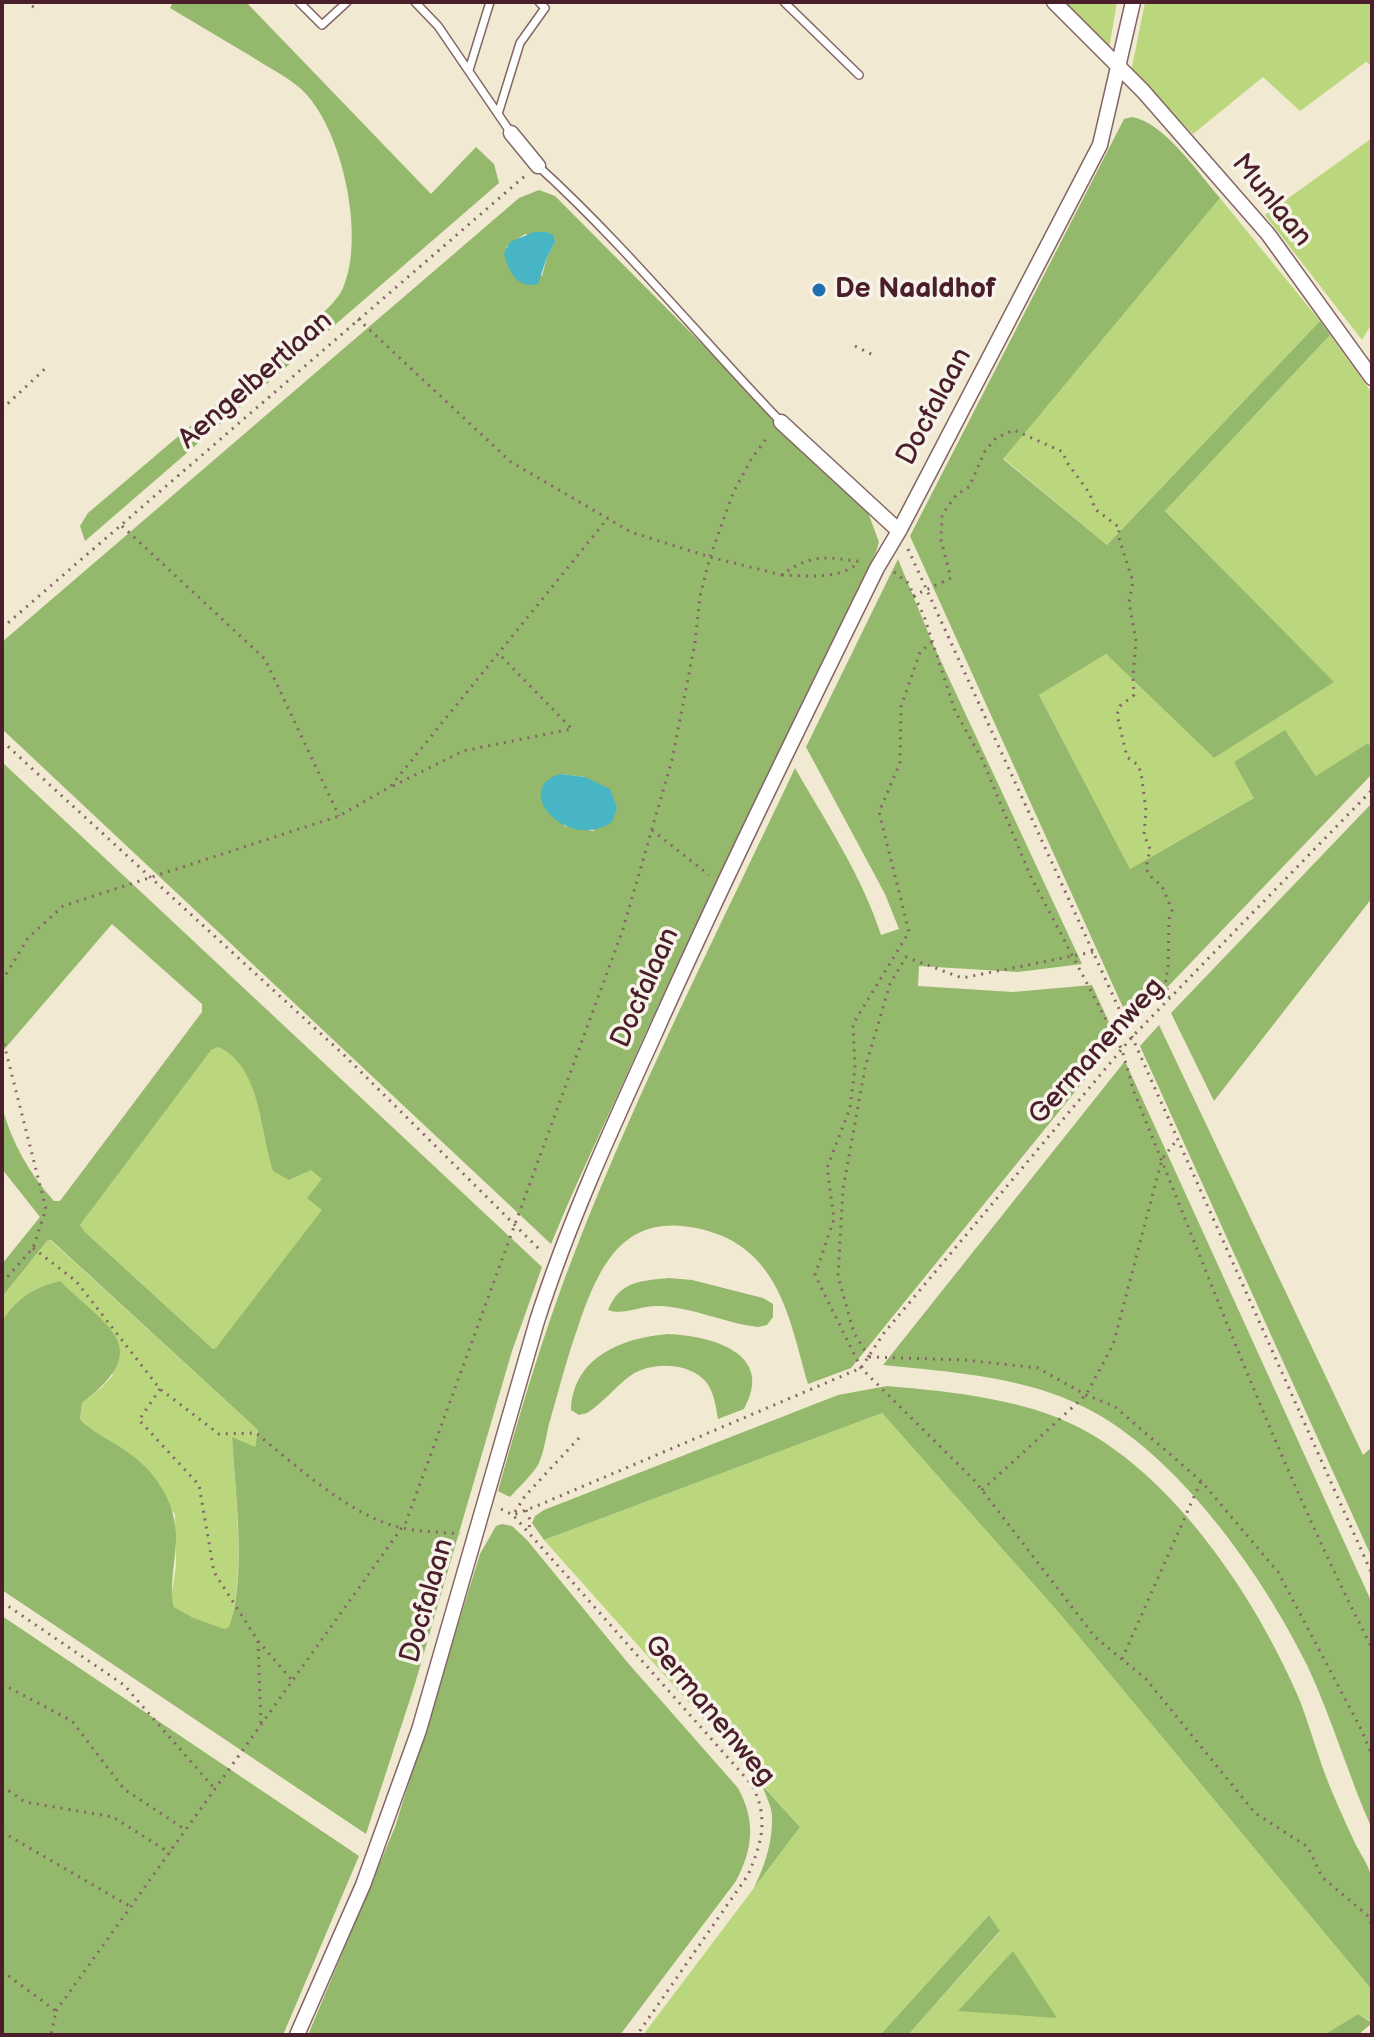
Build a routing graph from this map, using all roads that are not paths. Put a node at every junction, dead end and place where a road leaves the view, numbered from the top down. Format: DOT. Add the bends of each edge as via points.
graph roads {
  1 [pos="299,2"];
  2 [pos="347,2"];
  3 [pos="415,2"];
  4 [pos="489,2"];
  5 [pos="539,2"];
  6 [pos="784,2"];
  7 [pos="1054,2"];
  8 [pos="1133,2"];
  9 [pos="1119,66"];
  10 [pos="469,70"];
  11 [pos="859,75"];
  12 [pos="498,114"];
  13 [pos="511,133"];
  14 [pos="538,166"];
  15 [pos="1372,378"];
  16 [pos="781,422"];
  17 [pos="899,531"];
  18 [pos="297,2035"];
  1 -- 2 [label="lane" via="322,25"];
  3 -- 10 [label="lane"];
  4 -- 10 [label="lane"];
  5 -- 12 [label="lane" via="545,8 520,43"];
  6 -- 11 [label="lane"];
  7 -- 9 [label="street, Munlaan"];
  8 -- 9 [label="street, Docfalaan"];
  9 -- 15 [label="street, Munlaan" via="1268,234"];
  9 -- 17 [label="street, Docfalaan" via="1100,145"];
  10 -- 12 [label="lane"];
  12 -- 13 [label="lane"];
  13 -- 14 [label="street"];
  14 -- 16 [label="lane" via="568,191"];
  16 -- 17 [label="street"];
  17 -- 18 [label="street, Docfalaan" via="722,884 555,1265 419,1730 363,1885"];
}
